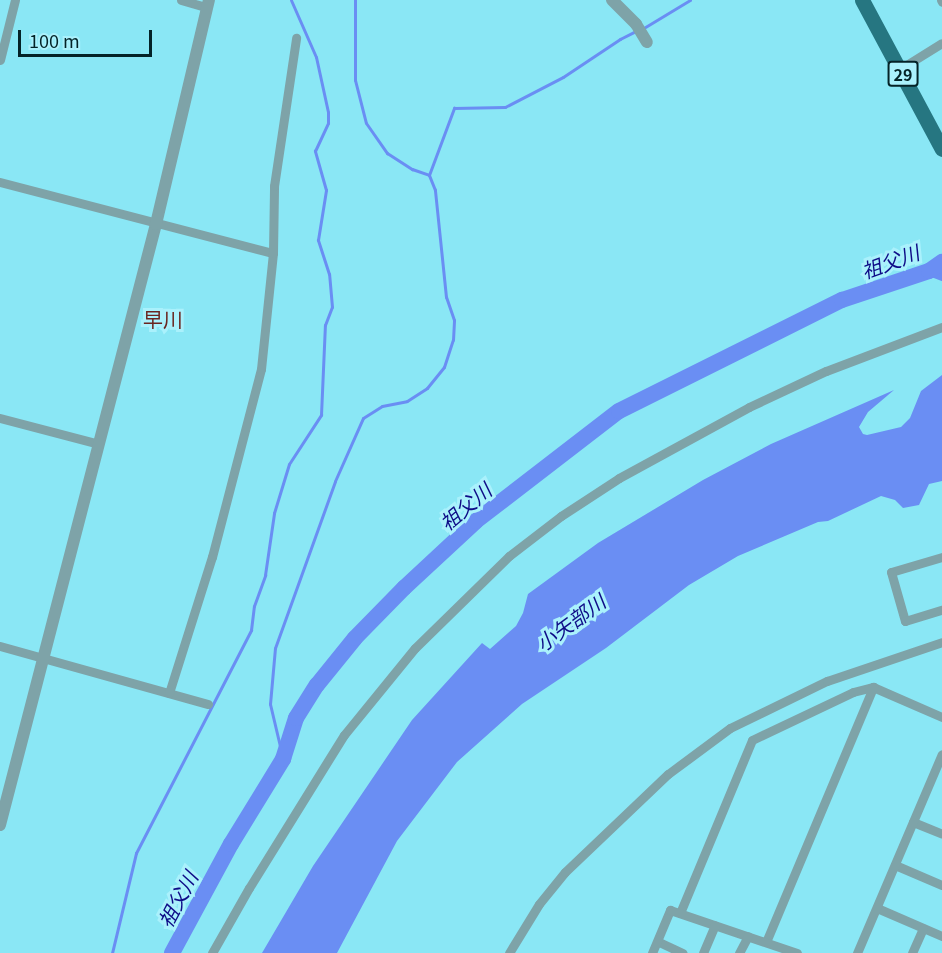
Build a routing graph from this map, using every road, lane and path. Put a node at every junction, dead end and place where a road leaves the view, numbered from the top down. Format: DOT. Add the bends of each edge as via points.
graph roads {
  1 [pos="15,0"];
  2 [pos="181,0"];
  3 [pos="612,0"];
  4 [pos="862,0"];
  5 [pos="208,3"];
  6 [pos="642,32"];
  7 [pos="296,38"];
  8 [pos="942,43"];
  9 [pos="0,60"];
  10 [pos="900,69"];
  11 [pos="942,149"];
  12 [pos="0,183"];
  13 [pos="156,224"];
  14 [pos="273,253"];
  15 [pos="942,327"];
  16 [pos="0,418"];
  17 [pos="99,444"];
  18 [pos="942,557"];
  19 [pos="942,610"];
  20 [pos="942,642"];
  21 [pos="0,646"];
  22 [pos="43,659"];
  23 [pos="873,687"];
  24 [pos="168,693"];
  25 [pos="208,704"];
  26 [pos="942,717"];
  27 [pos="942,754"];
  28 [pos="913,822"];
  29 [pos="0,825"];
  30 [pos="942,834"];
  31 [pos="895,865"];
  32 [pos="942,885"];
  33 [pos="877,908"];
  34 [pos="680,913"];
  35 [pos="716,926"];
  36 [pos="923,928"];
  37 [pos="748,936"];
  38 [pos="942,936"];
  39 [pos="659,942"];
  40 [pos="766,942"];
  41 [pos="212,953"];
  42 [pos="509,953"];
  43 [pos="652,953"];
  44 [pos="683,953"];
  45 [pos="703,953"];
  46 [pos="739,953"];
  47 [pos="797,953"];
  48 [pos="857,953"];
  49 [pos="912,953"];
  1 -- 9 [label="street"];
  2 -- 5 [label="street"];
  3 -- 6 [label="street"];
  4 -- 10 [label="main road, 29"];
  5 -- 13 [label="street"];
  7 -- 14 [label="street" via="274,186"];
  8 -- 10 [label="street"];
  10 -- 11 [label="main road, 29"];
  12 -- 13 [label="street"];
  13 -- 14 [label="street"];
  13 -- 17 [label="street"];
  14 -- 24 [label="street" via="261,369 212,557"];
  15 -- 41 [label="street" via="826,371 739,412 619,478 509,556 415,648 344,735"];
  16 -- 17 [label="street"];
  17 -- 22 [label="street"];
  18 -- 19 [label="street" via="891,572 905,621"];
  20 -- 42 [label="street" via="827,681 730,728 668,774 565,872 539,904"];
  21 -- 22 [label="street"];
  22 -- 24 [label="street"];
  22 -- 29 [label="street"];
  23 -- 26 [label="street"];
  23 -- 34 [label="street" via="853,692 752,740"];
  23 -- 40 [label="street"];
  24 -- 25 [label="street"];
  27 -- 28 [label="street"];
  28 -- 30 [label="street"];
  28 -- 31 [label="street"];
  31 -- 32 [label="street"];
  31 -- 33 [label="street"];
  33 -- 36 [label="street"];
  33 -- 48 [label="street"];
  34 -- 35 [label="street"];
  34 -- 39 [label="street" via="670,910"];
  35 -- 37 [label="street"];
  35 -- 45 [label="street"];
  36 -- 38 [label="street"];
  36 -- 49 [label="street"];
  37 -- 40 [label="street"];
  37 -- 46 [label="street"];
  39 -- 43 [label="street"];
  39 -- 44 [label="street"];
  40 -- 47 [label="street"];
}
